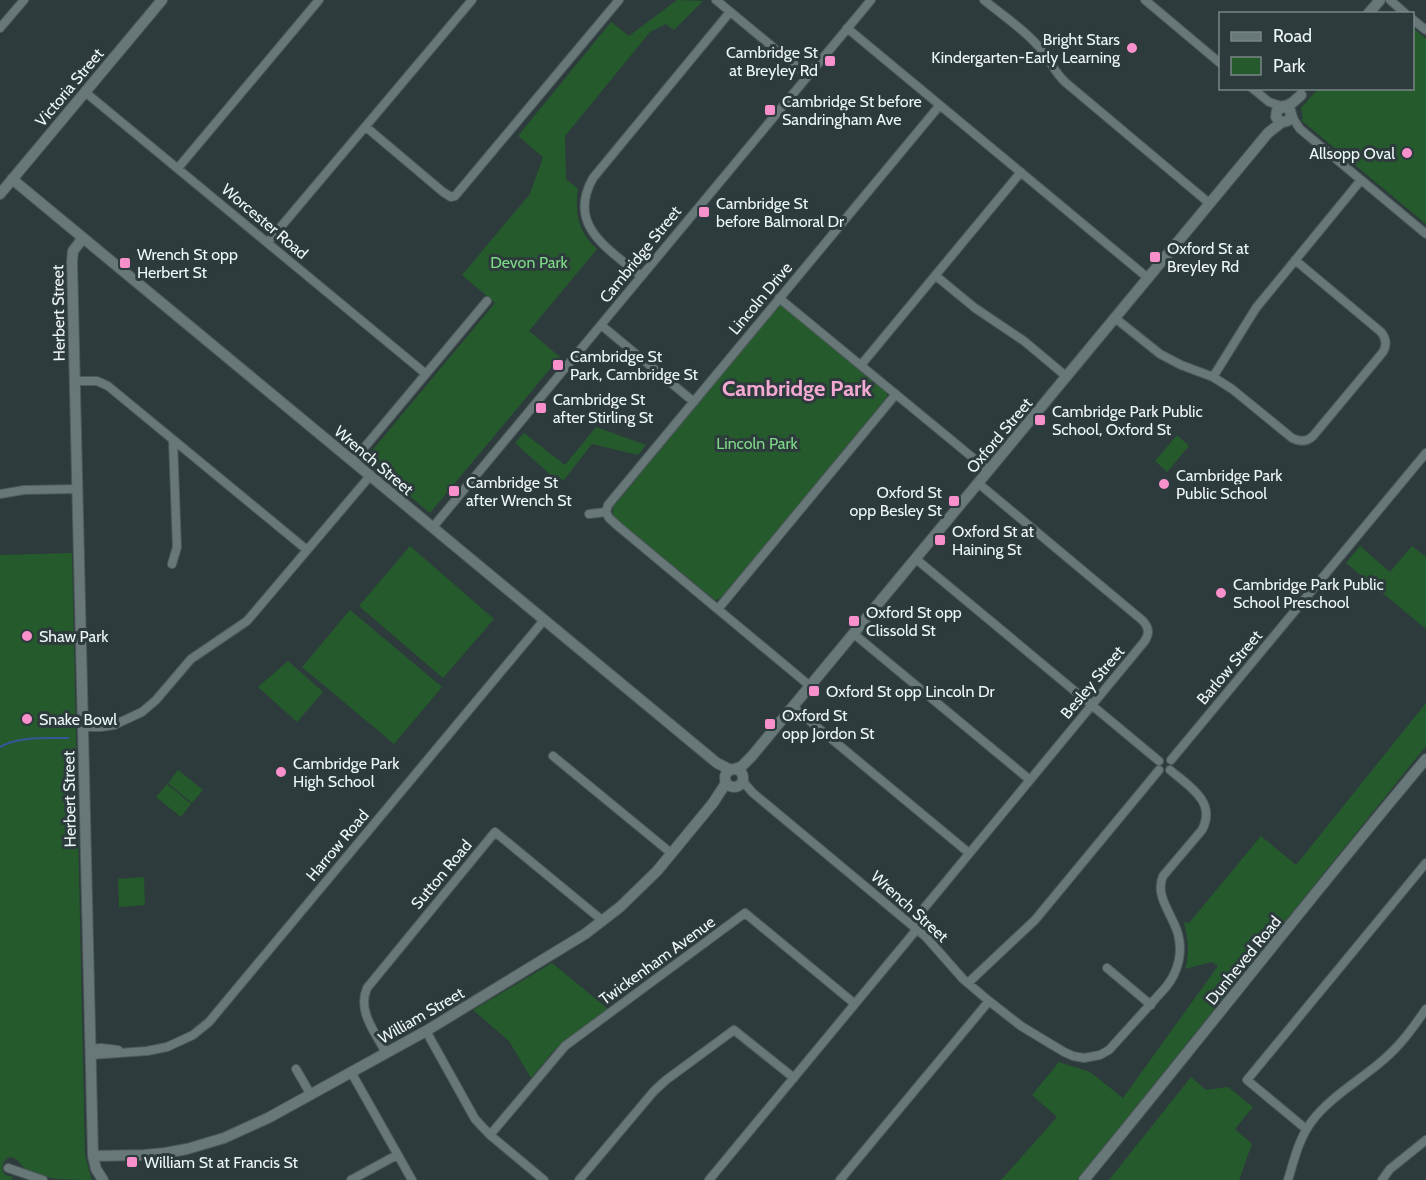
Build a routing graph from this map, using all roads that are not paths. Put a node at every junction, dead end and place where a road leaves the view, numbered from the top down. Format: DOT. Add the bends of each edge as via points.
graph roads {
  1 [pos="24,0"];
  2 [pos="162,0"];
  3 [pos="319,0"];
  4 [pos="472,0"];
  5 [pos="619,0"];
  6 [pos="716,0"];
  7 [pos="871,0"];
  8 [pos="984,0"];
  9 [pos="1145,0"];
  10 [pos="1380,0"];
  11 [pos="1390,0"];
  12 [pos="730,12"];
  13 [pos="1370,12"];
  14 [pos="1404,12"];
  15 [pos="1414,20"];
  16 [pos="0,28"];
  17 [pos="848,28"];
  18 [pos="1426,30"];
  19 [pos="1219,61"];
  20 [pos="807,76"];
  21 [pos="1254,90"];
  22 [pos="84,92"];
  23 [pos="1304,92"];
  24 [pos="940,105"];
  25 [pos="1283,114"];
  26 [pos="366,127"];
  27 [pos="178,168"];
  28 [pos="1021,172"];
  29 [pos="12,179"];
  30 [pos="1361,180"];
  31 [pos="0,194"];
  32 [pos="1209,203"];
  33 [pos="1426,234"];
  34 [pos="83,238"];
  35 [pos="268,242"];
  36 [pos="1295,260"];
  37 [pos="641,276"];
  38 [pos="936,276"];
  39 [pos="1148,278"];
  40 [pos="779,298"];
  41 [pos="487,301"];
  42 [pos="1115,318"];
  43 [pos="601,325"];
  44 [pos="861,365"];
  45 [pos="426,374"];
  46 [pos="1067,377"];
  47 [pos="1213,377"];
  48 [pos="75,381"];
  49 [pos="896,394"];
  50 [pos="694,402"];
  51 [pos="173,441"];
  52 [pos="1426,453"];
  53 [pos="352,461"];
  54 [pos="989,471"];
  55 [pos="370,476"];
  56 [pos="978,483"];
  57 [pos="77,489"];
  58 [pos="0,494"];
  59 [pos="606,512"];
  60 [pos="589,514"];
  61 [pos="433,527"];
  62 [pos="307,550"];
  63 [pos="916,559"];
  64 [pos="172,564"];
  65 [pos="718,609"];
  66 [pos="544,620"];
  67 [pos="854,634"];
  68 [pos="810,686"];
  69 [pos="1092,705"];
  70 [pos="793,707"];
  71 [pos="83,727"];
  72 [pos="553,756"];
  73 [pos="1426,759"];
  74 [pos="1159,765"];
  75 [pos="1170,765"];
  76 [pos="734,778"];
  77 [pos="1030,780"];
  78 [pos="672,853"];
  79 [pos="969,853"];
  80 [pos="1426,863"];
  81 [pos="603,921"];
  82 [pos="914,927"];
  83 [pos="1107,968"];
  84 [pos="968,983"];
  85 [pos="989,1001"];
  86 [pos="855,1004"];
  87 [pos="1150,1005"];
  88 [pos="1426,1009"];
  89 [pos="426,1031"];
  90 [pos="91,1052"];
  91 [pos="386,1053"];
  92 [pos="296,1070"];
  93 [pos="351,1072"];
  94 [pos="794,1078"];
  95 [pos="311,1095"];
  96 [pos="1306,1129"];
  97 [pos="490,1135"];
  98 [pos="1426,1140"];
  99 [pos="397,1155"];
  100 [pos="93,1156"];
  101 [pos="9,1168"];
  102 [pos="43,1180"];
  103 [pos="103,1180"];
  104 [pos="351,1180"];
  105 [pos="412,1180"];
  106 [pos="544,1180"];
  107 [pos="579,1180"];
  108 [pos="710,1180"];
  109 [pos="840,1180"];
  110 [pos="1084,1180"];
  111 [pos="1288,1180"];
  112 [pos="1382,1180"];
  1 -- 16 [label="street"];
  2 -- 22 [label="street, Victoria Street"];
  3 -- 27 [label="street"];
  4 -- 26 [label="street"];
  5 -- 26 [label="street" via="455,196 443,192"];
  6 -- 12 [label="street"];
  7 -- 17 [label="street, Cambridge Street"];
  8 -- 32 [label="street" via="1035,43 1057,75"];
  9 -- 19 [label="street"];
  10 -- 13 [label="street"];
  11 -- 14 [label="street"];
  12 -- 20 [label="street"];
  12 -- 37 [label="street" via="587,190 584,210 590,229"];
  15 -- 18 [label="street"];
  17 -- 20 [label="street, Cambridge Street"];
  17 -- 24 [label="street"];
  20 -- 37 [label="street, Cambridge Street"];
  21 -- 25 [label="street"];
  22 -- 27 [label="street, Worcester Road"];
  22 -- 29 [label="street, Victoria Street"];
  23 -- 25 [label="street, Oxford Street"];
  24 -- 28 [label="street"];
  24 -- 40 [label="street, Lincoln Drive"];
  25 -- 30 [label="street"];
  25 -- 32 [label="street, Oxford Street"];
  26 -- 35 [label="street"];
  27 -- 35 [label="street, Worcester Road"];
  28 -- 38 [label="street"];
  28 -- 39 [label="street"];
  29 -- 31 [label="street, Victoria Street"];
  29 -- 34 [label="street, Wrench Street"];
  30 -- 33 [label="street"];
  30 -- 36 [label="street"];
  32 -- 39 [label="street, Oxford Street"];
  34 -- 48 [label="street, Herbert Street" via="72,257"];
  34 -- 53 [label="street, Wrench Street"];
  35 -- 45 [label="street, Worcester Road"];
  36 -- 47 [label="street" via="1253,312"];
  36 -- 47 [label="street" via="1381,332 1386,342 1383,352 1306,441 1292,438 1244,397"];
  37 -- 43 [label="street, Cambridge Street"];
  38 -- 44 [label="street"];
  38 -- 46 [label="street"];
  39 -- 42 [label="street, Oxford Street"];
  40 -- 44 [label="street"];
  40 -- 50 [label="street, Lincoln Drive"];
  41 -- 45 [label="street"];
  42 -- 46 [label="street, Oxford Street"];
  42 -- 47 [label="street" via="1153,350"];
  43 -- 50 [label="street"];
  43 -- 61 [label="street, Cambridge Street"];
  44 -- 49 [label="street"];
  45 -- 53 [label="street"];
  46 -- 54 [label="street, Oxford Street"];
  48 -- 51 [label="street" via="105,384"];
  48 -- 57 [label="street, Herbert Street"];
  49 -- 54 [label="street"];
  49 -- 65 [label="street"];
  50 -- 59 [label="street, Lincoln Drive"];
  51 -- 62 [label="street"];
  51 -- 64 [label="street" via="177,547"];
  52 -- 75 [label="street, Barlow Street"];
  53 -- 55 [label="street, Wrench Street"];
  54 -- 56 [label="street, Oxford Street"];
  55 -- 61 [label="street, Wrench Street"];
  55 -- 62 [label="street"];
  56 -- 63 [label="street, Oxford Street"];
  56 -- 69 [label="street, Besley Street" via="1148,627 1144,642"];
  57 -- 58 [label="street"];
  57 -- 71 [label="street, Herbert Street"];
  59 -- 60 [label="street"];
  59 -- 65 [label="street" via="614,523"];
  61 -- 66 [label="street, Wrench Street"];
  62 -- 71 [label="street" via="247,621 191,659 145,710 114,725"];
  63 -- 67 [label="street, Oxford Street"];
  63 -- 69 [label="street"];
  65 -- 68 [label="street"];
  66 -- 76 [label="street, Wrench Street"];
  66 -- 90 [label="street, Harrow Road" via="209,1022 174,1045 154,1050 101,1048"];
  67 -- 68 [label="street, Oxford Street"];
  67 -- 77 [label="street"];
  68 -- 70 [label="street, Oxford Street"];
  69 -- 74 [label="street"];
  69 -- 77 [label="street, Besley Street"];
  70 -- 76 [label="street, Oxford Street"];
  70 -- 79 [label="street"];
  71 -- 90 [label="street, Herbert Street"];
  72 -- 78 [label="street"];
  73 -- 110 [label="street, Dunheved Road"];
  74 -- 75 [label="street" via="1165,758"];
  74 -- 75 [label="street" via="1165,772"];
  74 -- 84 [label="street" via="1035,920"];
  75 -- 87 [label="street" via="1201,797 1207,815 1202,830 1161,882 1161,893 1178,934 1179,959 1171,981"];
  76 -- 78 [label="street, William Street"];
  76 -- 82 [label="street, Wrench Street"];
  77 -- 79 [label="street, Besley Street"];
  78 -- 81 [label="street, William Street" via="644,885"];
  79 -- 82 [label="street, Besley Street"];
  80 -- 96 [label="street" via="1247,1080"];
  81 -- 89 [label="street, William Street"];
  81 -- 91 [label="street, Sutton Road" via="495,832 367,988 364,1011"];
  82 -- 84 [label="street, Wrench Street"];
  82 -- 86 [label="street, Besley Street"];
  83 -- 87 [label="street"];
  84 -- 85 [label="street, Wrench Street"];
  85 -- 87 [label="street, Wrench Street" via="1031,1033 1079,1058 1109,1050"];
  85 -- 109 [label="street"];
  86 -- 94 [label="street, Besley Street"];
  86 -- 97 [label="street, Twickenham Avenue" via="745,913 566,1046"];
  88 -- 96 [label="street" via="1393,1052 1324,1108"];
  89 -- 91 [label="street, William Street"];
  89 -- 97 [label="street" via="475,1119"];
  90 -- 100 [label="street, Herbert Street"];
  91 -- 93 [label="street, William Street"];
  92 -- 95 [label="street"];
  93 -- 95 [label="street, William Street"];
  93 -- 99 [label="street"];
  94 -- 107 [label="street" via="734,1030 654,1091"];
  94 -- 108 [label="street, Besley Street"];
  95 -- 100 [label="street, William Street" via="258,1124 208,1143 165,1153"];
  96 -- 111 [label="street"];
  97 -- 106 [label="street"];
  98 -- 112 [label="street"];
  99 -- 104 [label="street"];
  99 -- 105 [label="street"];
  100 -- 103 [label="street, Herbert Street"];
  101 -- 102 [label="street"];
}
